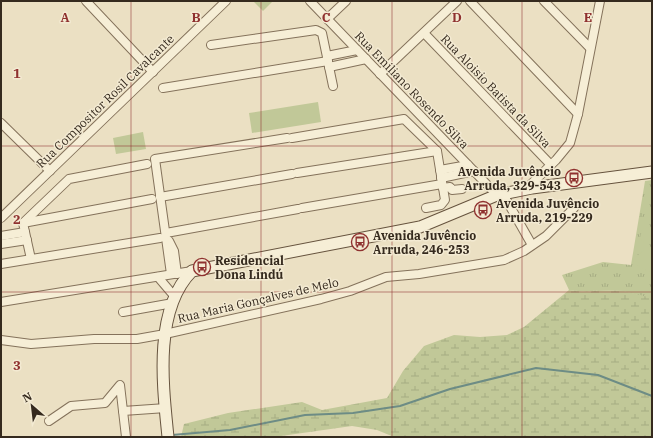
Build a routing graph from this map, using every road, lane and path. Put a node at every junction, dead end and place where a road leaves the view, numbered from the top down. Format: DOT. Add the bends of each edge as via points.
graph roads {
  1 [pos="86,1"];
  2 [pos="226,1"];
  3 [pos="310,1"];
  4 [pos="346,1"];
  5 [pos="457,1"];
  6 [pos="470,1"];
  7 [pos="544,1"];
  8 [pos="600,1"];
  9 [pos="327,19"];
  10 [pos="424,33"];
  11 [pos="211,45"];
  12 [pos="590,48"];
  13 [pos="357,50"];
  14 [pos="366,59"];
  15 [pos="328,61"];
  16 [pos="153,72"];
  17 [pos="380,74"];
  18 [pos="333,86"];
  19 [pos="163,88"];
  20 [pos="578,114"];
  21 [pos="1,123"];
  22 [pos="437,151"];
  23 [pos="147,164"];
  24 [pos="468,165"];
  25 [pos="550,165"];
  26 [pos="50,171"];
  27 [pos="474,171"];
  28 [pos="652,172"];
  29 [pos="441,180"];
  30 [pos="462,188"];
  31 [pos="526,189"];
  32 [pos="500,195"];
  33 [pos="160,197"];
  34 [pos="152,199"];
  35 [pos="426,208"];
  36 [pos="574,208"];
  37 [pos="1,218"];
  38 [pos="23,223"];
  39 [pos="1,236"];
  40 [pos="26,236"];
  41 [pos="164,237"];
  42 [pos="1,244"];
  43 [pos="532,245"];
  44 [pos="30,259"];
  45 [pos="1,264"];
  46 [pos="192,271"];
  47 [pos="174,274"];
  48 [pos="158,277"];
  49 [pos="174,300"];
  50 [pos="1,302"];
  51 [pos="122,312"];
  52 [pos="165,334"];
  53 [pos="1,340"];
  54 [pos="166,408"];
  55 [pos="123,412"];
  56 [pos="49,421"];
  57 [pos="126,437"];
  58 [pos="168,437"];
  1 -- 16 [label="street"];
  2 -- 16 [label="street, Rua Compositor Rosil Cavalcante"];
  3 -- 9 [label="street, Rua Emiliano Rosendo Silva"];
  4 -- 9 [label="street"];
  5 -- 10 [label="street"];
  6 -- 20 [label="street"];
  7 -- 12 [label="street"];
  8 -- 12 [label="street"];
  9 -- 13 [label="street, Rua Emiliano Rosendo Silva"];
  10 -- 17 [label="street"];
  10 -- 25 [label="street, Rua Aloisio Batista da Silva"];
  11 -- 15 [label="street" via="316,30 322,33"];
  12 -- 20 [label="street"];
  13 -- 14 [label="street, Rua Emiliano Rosendo Silva"];
  13 -- 15 [label="street"];
  14 -- 15 [label="street"];
  14 -- 17 [label="street, Rua Emiliano Rosendo Silva"];
  15 -- 18 [label="street"];
  15 -- 19 [label="street"];
  16 -- 26 [label="street, Rua Compositor Rosil Cavalcante"];
  17 -- 24 [label="street, Rua Emiliano Rosendo Silva"];
  20 -- 25 [label="street" via="570,143"];
  21 -- 26 [label="street"];
  22 -- 29 [label="street"];
  22 -- 33 [label="street"];
  22 -- 33 [label="street" via="404,119 155,159"];
  23 -- 38 [label="street" via="69,179"];
  24 -- 27 [label="street, Rua Emiliano Rosendo Silva"];
  24 -- 29 [label="street"];
  25 -- 31 [label="street"];
  26 -- 37 [label="street, Rua Compositor Rosil Cavalcante"];
  27 -- 29 [label="street"];
  27 -- 32 [label="street, Rua Emiliano Rosendo Silva"];
  28 -- 31 [label="street"];
  29 -- 30 [label="street" via="452,190"];
  29 -- 35 [label="street" via="444,203"];
  29 -- 41 [label="street"];
  31 -- 32 [label="street"];
  32 -- 43 [label="street, Rua Emiliano Rosendo Silva"];
  32 -- 46 [label="street" via="420,227"];
  33 -- 41 [label="street"];
  34 -- 38 [label="street"];
  36 -- 43 [label="street, Rua Maria Gonçalves de Melo" via="546,236"];
  38 -- 40 [label="street"];
  39 -- 40 [label="street"];
  40 -- 42 [label="street"];
  40 -- 44 [label="street"];
  41 -- 44 [label="street"];
  41 -- 47 [label="street"];
  43 -- 52 [label="street, Rua Maria Gonçalves de Melo" via="504,260 419,274 386,276 350,291 321,299"];
  44 -- 45 [label="street"];
  46 -- 47 [label="street"];
  46 -- 49 [label="street" via="183,281"];
  47 -- 48 [label="street"];
  48 -- 49 [label="street"];
  48 -- 50 [label="street"];
  49 -- 51 [label="street"];
  49 -- 52 [label="street"];
  52 -- 53 [label="street, Rua Maria Gonçalves de Melo" via="137,339 94,339 31,344"];
  52 -- 54 [label="street"];
  54 -- 55 [label="street"];
  54 -- 58 [label="street"];
  55 -- 56 [label="street" via="120,385 105,403 71,406"];
  55 -- 57 [label="street"];
}
